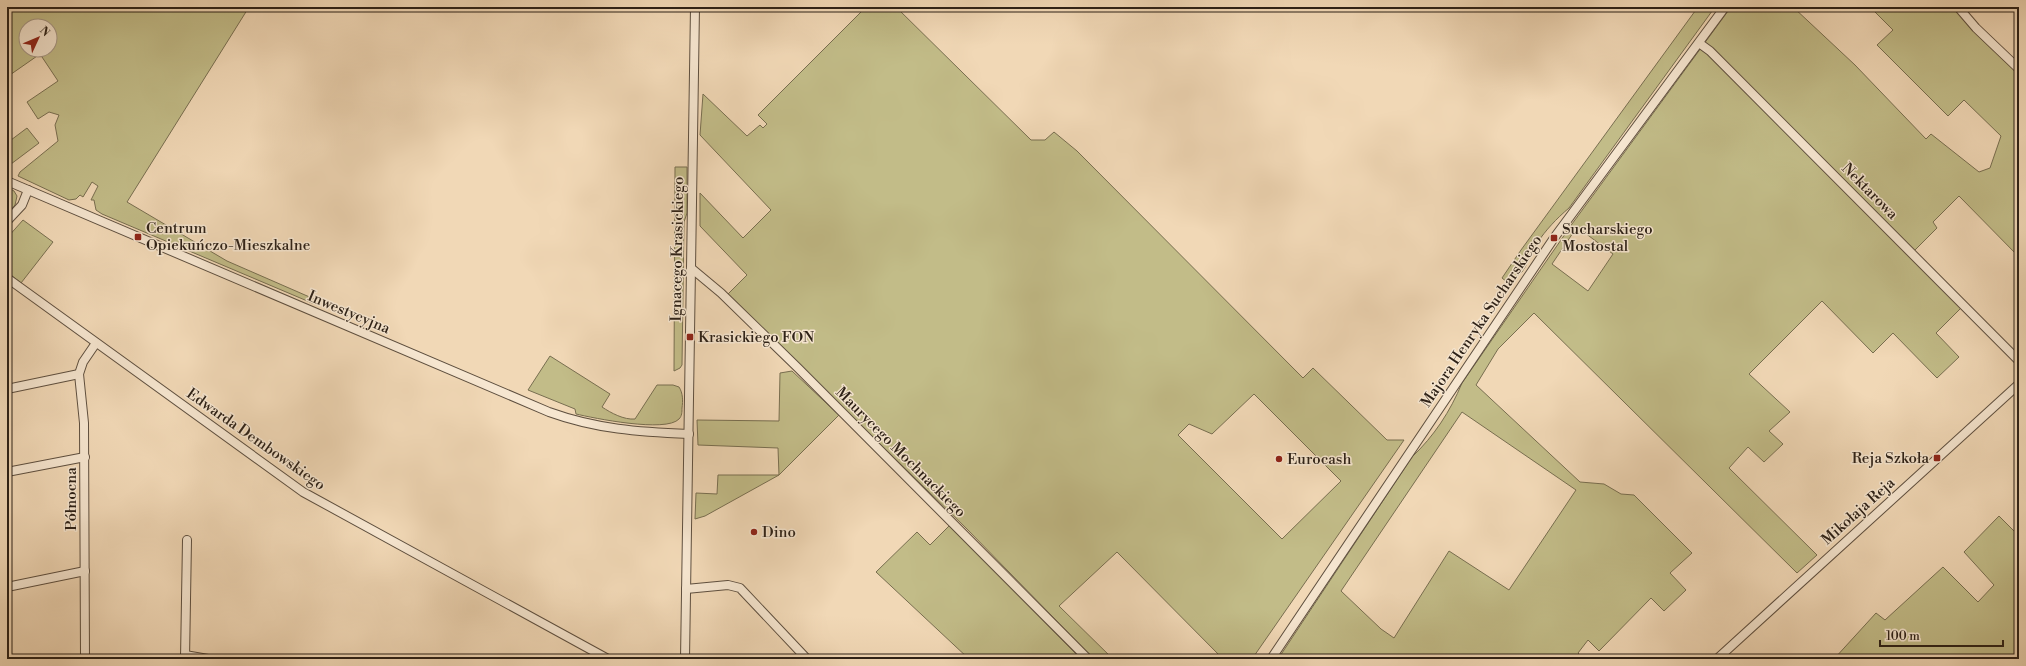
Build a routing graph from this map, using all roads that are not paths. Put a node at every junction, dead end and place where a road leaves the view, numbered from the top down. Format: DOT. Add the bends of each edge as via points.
graph roads {
  1 [pos="695,7"];
  2 [pos="1726,7"];
  3 [pos="1958,7"];
  4 [pos="1699,43"];
  5 [pos="2019,68"];
  6 [pos="7,181"];
  7 [pos="28,190"];
  8 [pos="7,221"];
  9 [pos="691,268"];
  10 [pos="7,278"];
  11 [pos="96,343"];
  12 [pos="2019,361"];
  13 [pos="79,374"];
  14 [pos="2019,384"];
  15 [pos="7,389"];
  16 [pos="689,434"];
  17 [pos="85,457"];
  18 [pos="7,472"];
  19 [pos="187,540"];
  20 [pos="84,571"];
  21 [pos="7,587"];
  22 [pos="686,589"];
  23 [pos="185,657"];
  24 [pos="85,659"];
  25 [pos="208,659"];
  26 [pos="608,659"];
  27 [pos="685,659"];
  28 [pos="807,659"];
  29 [pos="1088,659"];
  30 [pos="1271,659"];
  31 [pos="1717,659"];
  1 -- 9 [label="street, Ignacego Krasickiego"];
  2 -- 4 [label="street, Majora Henryka Sucharskiego"];
  3 -- 5 [label="street" via="1976,28"];
  4 -- 12 [label="street, Nektarowa" via="1710,51"];
  4 -- 30 [label="street, Majora Henryka Sucharskiego" via="1546,250"];
  6 -- 7 [label="street, Inwestycyjna"];
  7 -- 8 [label="street" via="22,204"];
  7 -- 16 [label="street, Inwestycyjna" via="549,412 592,426"];
  9 -- 16 [label="street, Ignacego Krasickiego"];
  9 -- 29 [label="street, Maurycego Mochnackiego" via="721,293 798,368"];
  10 -- 11 [label="street, Edwarda Dembowskiego"];
  11 -- 13 [label="street, Północna" via="83,362"];
  11 -- 26 [label="street, Edwarda Dembowskiego" via="303,492"];
  13 -- 15 [label="street"];
  13 -- 17 [label="street, Północna"];
  14 -- 31 [label="street, Mikołaja Reja"];
  16 -- 22 [label="street, Ignacego Krasickiego"];
  17 -- 18 [label="street"];
  17 -- 20 [label="street, Północna"];
  19 -- 23 [label="street"];
  20 -- 21 [label="street"];
  20 -- 24 [label="street, Północna"];
  22 -- 27 [label="street, Ignacego Krasickiego"];
  22 -- 28 [label="street" via="723,585 740,588"];
  23 -- 25 [label="street"];
}
